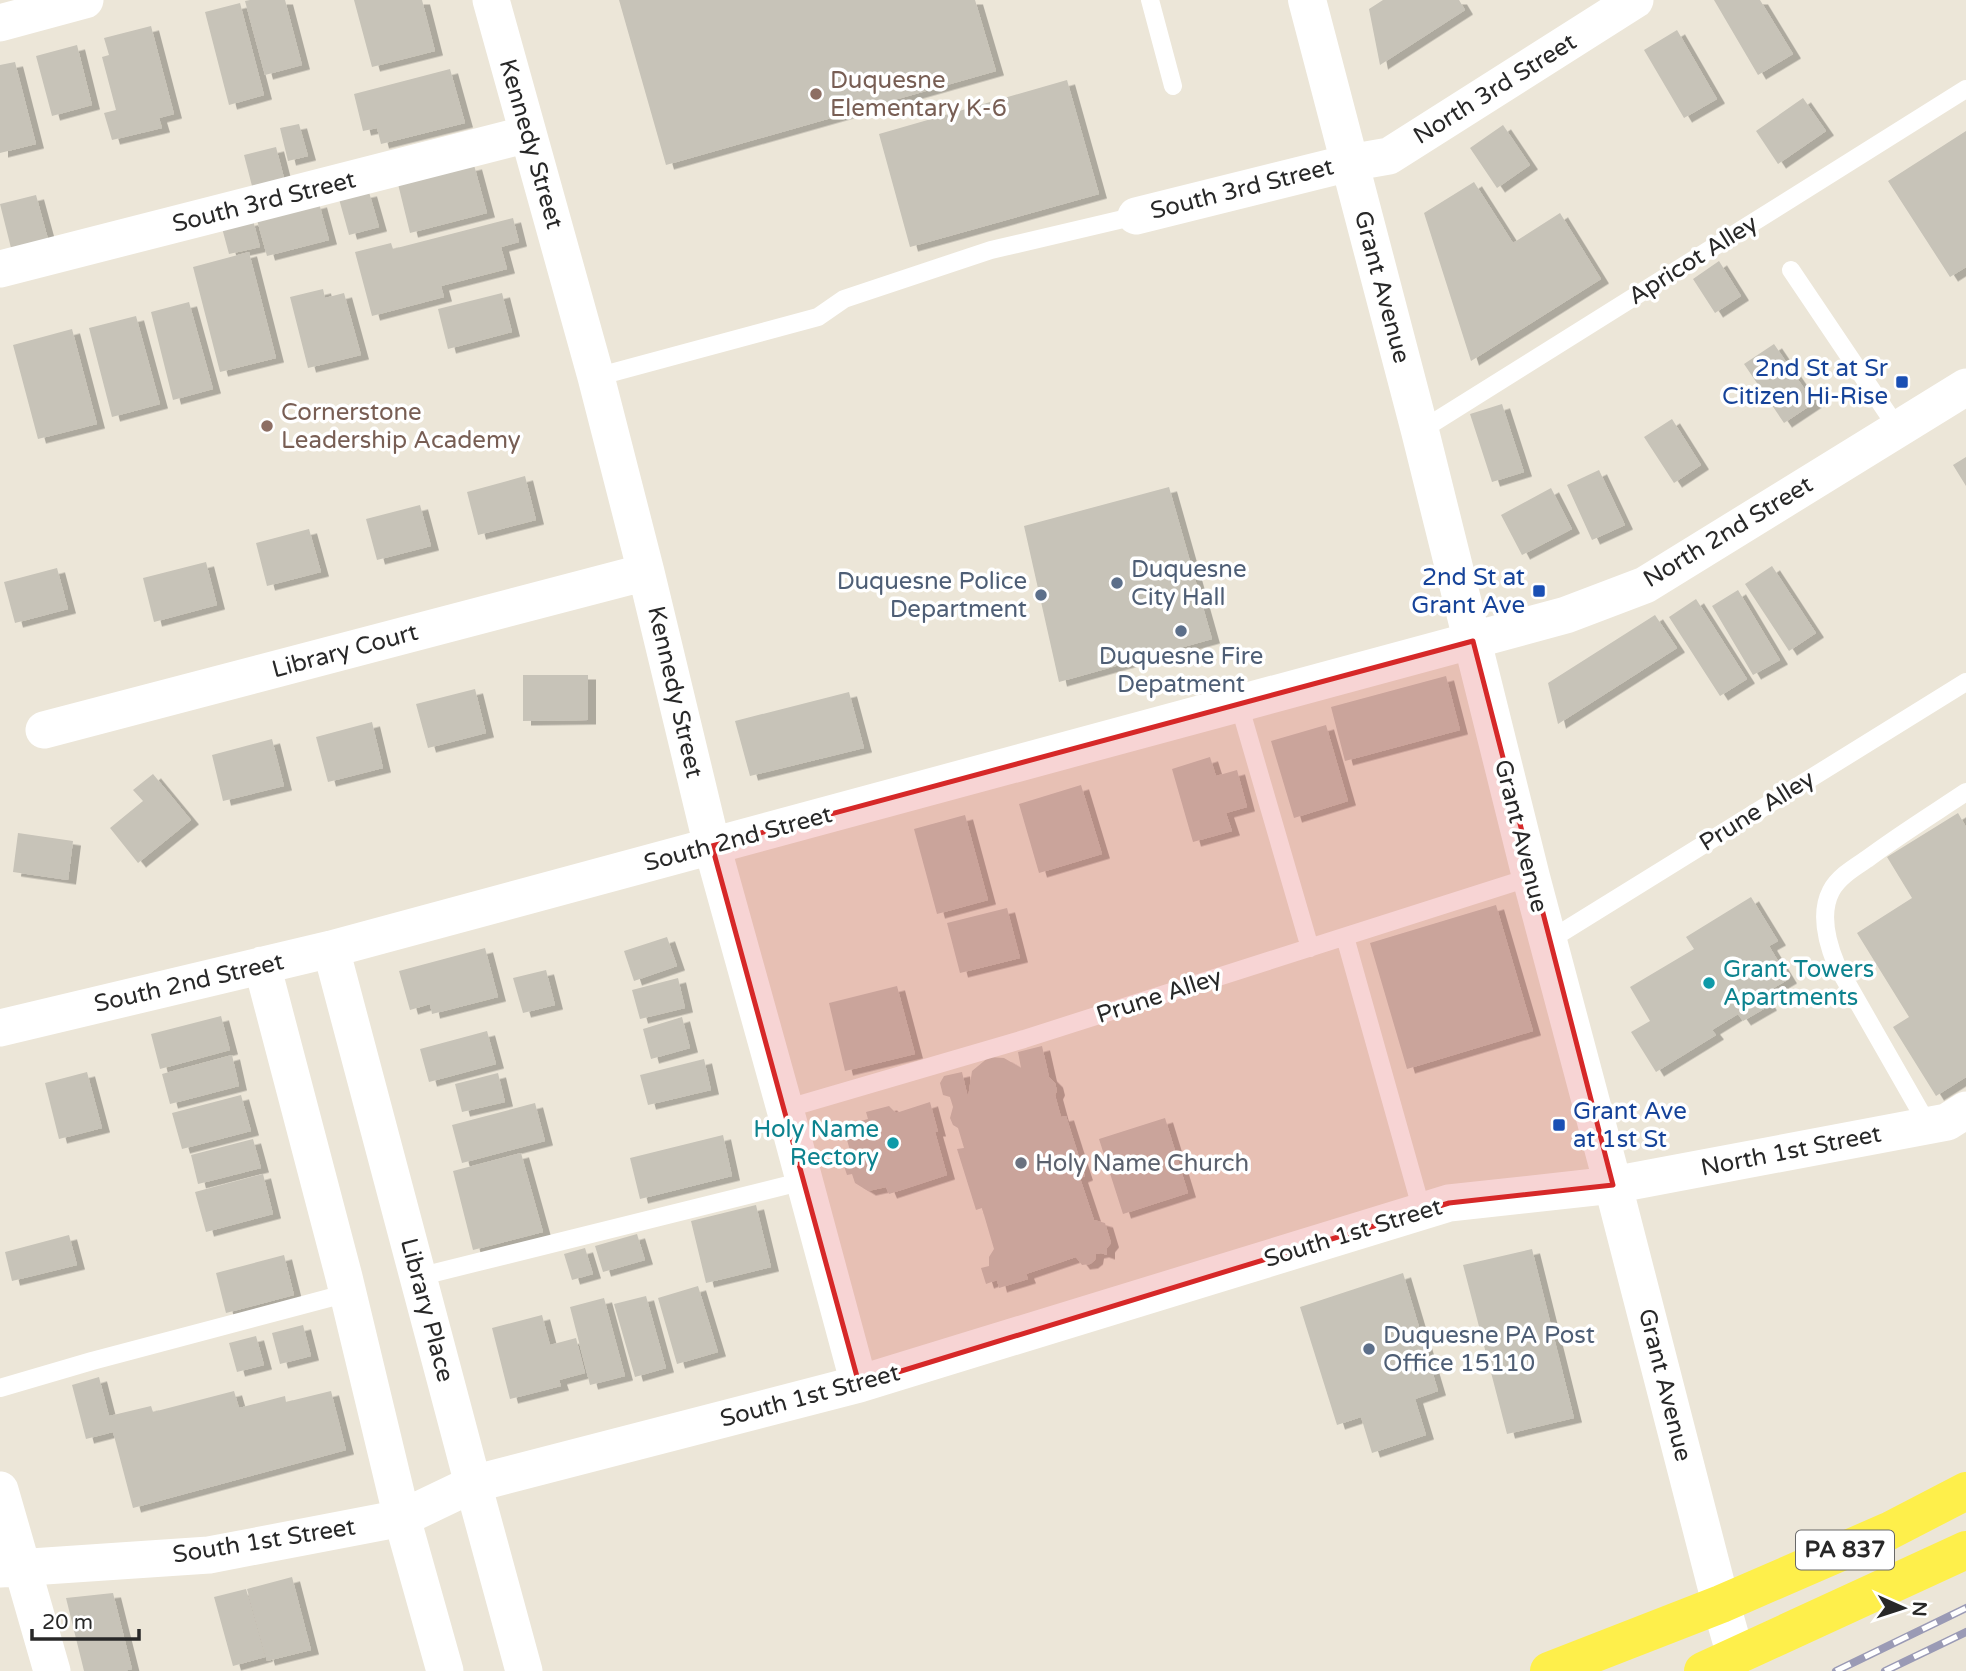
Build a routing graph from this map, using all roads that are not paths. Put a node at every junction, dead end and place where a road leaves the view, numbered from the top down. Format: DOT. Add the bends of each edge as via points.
graph roads {
  1 [pos="85,0"];
  2 [pos="491,0"];
  3 [pos="1150,0"];
  4 [pos="1307,0"];
  5 [pos="1635,0"];
  6 [pos="0,23"];
  7 [pos="1173,86"];
  8 [pos="1966,89"];
  9 [pos="528,134"];
  10 [pos="1349,163"];
  11 [pos="1136,216"];
  12 [pos="0,270"];
  13 [pos="1791,270"];
  14 [pos="596,377"];
  15 [pos="1966,387"];
  16 [pos="1898,429"];
  17 [pos="1420,431"];
  18 [pos="646,572"];
  19 [pos="1473,641"];
  20 [pos="1966,682"];
  21 [pos="1239,704"];
  22 [pos="44,730"];
  23 [pos="1966,792"];
  24 [pos="712,846"];
  25 [pos="1531,877"];
  26 [pos="1345,937"];
  27 [pos="1548,941"];
  28 [pos="1310,948"];
  29 [pos="331,949"];
  30 [pos="262,965"];
  31 [pos="0,1028"];
  32 [pos="785,1108"];
  33 [pos="1966,1110"];
  34 [pos="1928,1125"];
  35 [pos="804,1181"];
  36 [pos="1613,1185"];
  37 [pos="1422,1211"];
  38 [pos="418,1277"];
  39 [pos="348,1293"];
  40 [pos="859,1384"];
  41 [pos="0,1388"];
  42 [pos="473,1484"];
  43 [pos="0,1490"];
  44 [pos="1966,1491"];
  45 [pos="402,1518"];
  46 [pos="1966,1550"];
  47 [pos="11,1568"];
  48 [pos="1721,1604"];
  49 [pos="1727,1666"];
  50 [pos="52,1671"];
  51 [pos="445,1671"];
  52 [pos="524,1671"];
  53 [pos="1549,1671"];
  1 -- 6 [label="street"];
  2 -- 9 [label="street, Kennedy Street"];
  3 -- 7 [label="lane"];
  4 -- 10 [label="street, Grant Avenue"];
  5 -- 10 [label="street, North 3rd Street" via="1389,156"];
  8 -- 17 [label="lane, Apricot Alley"];
  9 -- 12 [label="street, South 3rd Street"];
  9 -- 14 [label="street, Kennedy Street"];
  10 -- 11 [label="street, South 3rd Street"];
  10 -- 17 [label="street, Grant Avenue"];
  11 -- 14 [label="lane" via="991,250 845,299 818,317"];
  13 -- 16 [label="lane"];
  14 -- 18 [label="street, Kennedy Street"];
  15 -- 16 [label="street, North 2nd Street"];
  16 -- 19 [label="street, North 2nd Street" via="1644,584 1566,615"];
  17 -- 19 [label="street, Grant Avenue"];
  18 -- 22 [label="street, Library Court"];
  18 -- 24 [label="street, Kennedy Street"];
  19 -- 21 [label="street, South 2nd Street"];
  19 -- 25 [label="street, Grant Avenue"];
  20 -- 27 [label="lane, Prune Alley"];
  21 -- 24 [label="street, South 2nd Street"];
  21 -- 28 [label="lane"];
  23 -- 34 [label="lane" via="1839,880 1831,891 1825,919 1836,964"];
  24 -- 29 [label="street, South 2nd Street"];
  24 -- 32 [label="street, Kennedy Street"];
  25 -- 26 [label="lane, Prune Alley"];
  25 -- 27 [label="street, Grant Avenue"];
  26 -- 28 [label="lane, Prune Alley"];
  26 -- 37 [label="lane"];
  27 -- 36 [label="street, Grant Avenue"];
  28 -- 32 [label="lane, Prune Alley" via="1024,1039"];
  29 -- 30 [label="street, South 2nd Street"];
  29 -- 38 [label="street, Library Place"];
  30 -- 31 [label="street, South 2nd Street"];
  30 -- 39 [label="street"];
  32 -- 35 [label="street, Kennedy Street"];
  33 -- 34 [label="street, North 1st Street" via="1947,1122"];
  34 -- 36 [label="street, North 1st Street"];
  35 -- 38 [label="lane"];
  35 -- 40 [label="street, Kennedy Street"];
  36 -- 37 [label="street, South 1st Street" via="1449,1203"];
  36 -- 48 [label="street, Grant Avenue"];
  37 -- 40 [label="street, South 1st Street"];
  38 -- 42 [label="street, Library Place"];
  39 -- 41 [label="lane"];
  39 -- 45 [label="street"];
  40 -- 42 [label="street, South 1st Street"];
  42 -- 45 [label="street, South 1st Street"];
  42 -- 52 [label="street, Library Place"];
  43 -- 47 [label="street"];
  44 -- 48 [label="main road, PA 837" via="1889,1531"];
  45 -- 47 [label="street, South 1st Street" via="209,1555"];
  45 -- 51 [label="street"];
  46 -- 49 [label="main road, PA 837"];
  47 -- 50 [label="street"];
  48 -- 49 [label="street, Grant Avenue"];
  48 -- 53 [label="main road, PA 837"];
}
